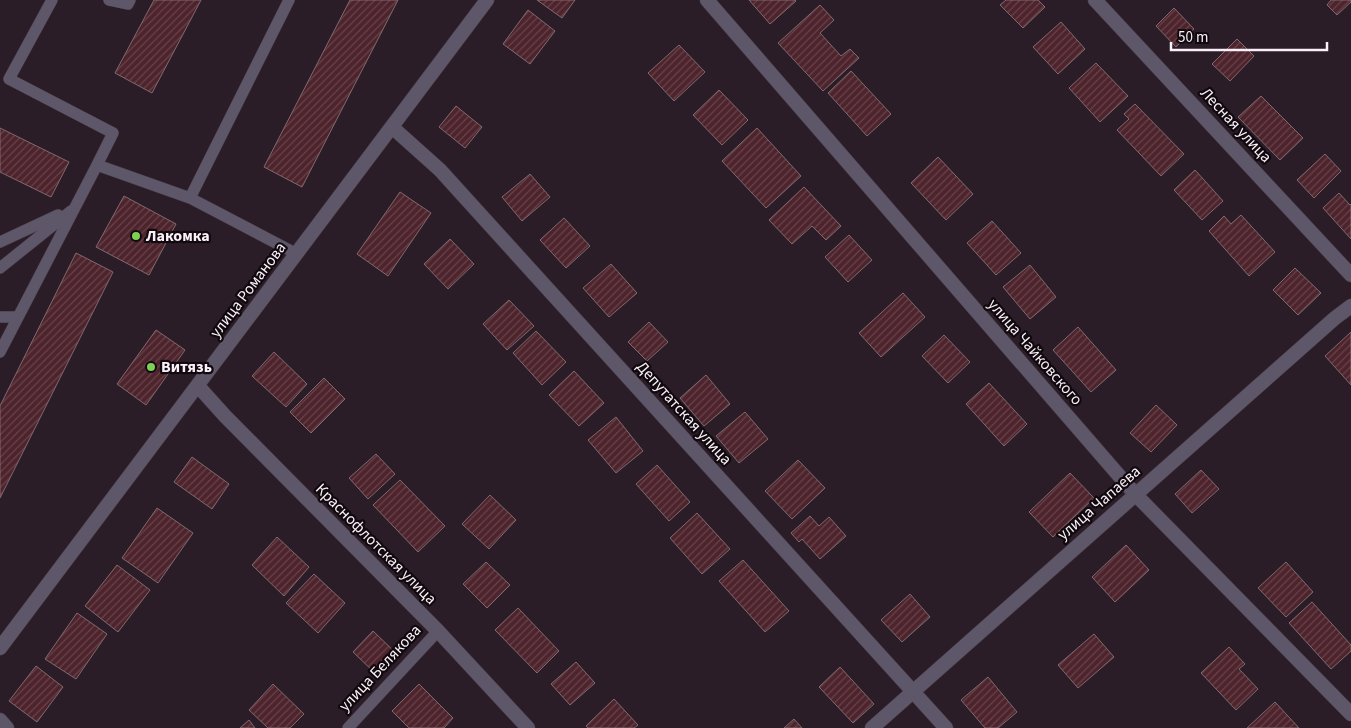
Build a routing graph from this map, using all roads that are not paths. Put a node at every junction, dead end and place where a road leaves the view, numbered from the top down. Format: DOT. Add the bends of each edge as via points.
graph roads {
  1 [pos="52,0"];
  2 [pos="109,0"];
  3 [pos="130,0"];
  4 [pos="289,0"];
  5 [pos="486,0"];
  6 [pos="707,0"];
  7 [pos="1095,0"];
  8 [pos="392,127"];
  9 [pos="97,165"];
  10 [pos="190,198"];
  11 [pos="75,208"];
  12 [pos="0,242"];
  13 [pos="297,254"];
  14 [pos="0,268"];
  15 [pos="1351,274"];
  16 [pos="1351,306"];
  17 [pos="0,317"];
  18 [pos="17,317"];
  19 [pos="0,352"];
  20 [pos="198,386"];
  21 [pos="1136,494"];
  22 [pos="438,631"];
  23 [pos="0,648"];
  24 [pos="913,691"];
  25 [pos="1351,714"];
  26 [pos="0,720"];
  27 [pos="7,728"];
  28 [pos="348,728"];
  29 [pos="528,728"];
  30 [pos="872,728"];
  31 [pos="946,728"];
  1 -- 9 [label="lane" via="9,79 113,133"];
  2 -- 3 [label="lane" via="128,4"];
  4 -- 10 [label="lane"];
  5 -- 8 [label="street, улица Романова"];
  6 -- 21 [label="street, улица Чайковского"];
  7 -- 15 [label="street, Лесная улица"];
  8 -- 13 [label="street, улица Романова"];
  8 -- 24 [label="street, Депутатская улица" via="440,170"];
  9 -- 10 [label="lane"];
  9 -- 11 [label="lane"];
  10 -- 13 [label="lane"];
  11 -- 12 [label="lane"];
  11 -- 14 [label="lane"];
  11 -- 18 [label="lane"];
  13 -- 20 [label="street, улица Романова"];
  16 -- 21 [label="street, улица Чапаева"];
  17 -- 18 [label="lane"];
  18 -- 19 [label="lane"];
  20 -- 22 [label="street, Краснофлотская улица"];
  20 -- 23 [label="street, улица Романова"];
  21 -- 24 [label="street, улица Чапаева"];
  21 -- 25 [label="street, улица Чайковского"];
  22 -- 28 [label="lane, улица Белякова"];
  22 -- 29 [label="street, Краснофлотская улица"];
  24 -- 30 [label="street, улица Чапаева"];
  24 -- 31 [label="street, Депутатская улица"];
  26 -- 27 [label="street"];
}
